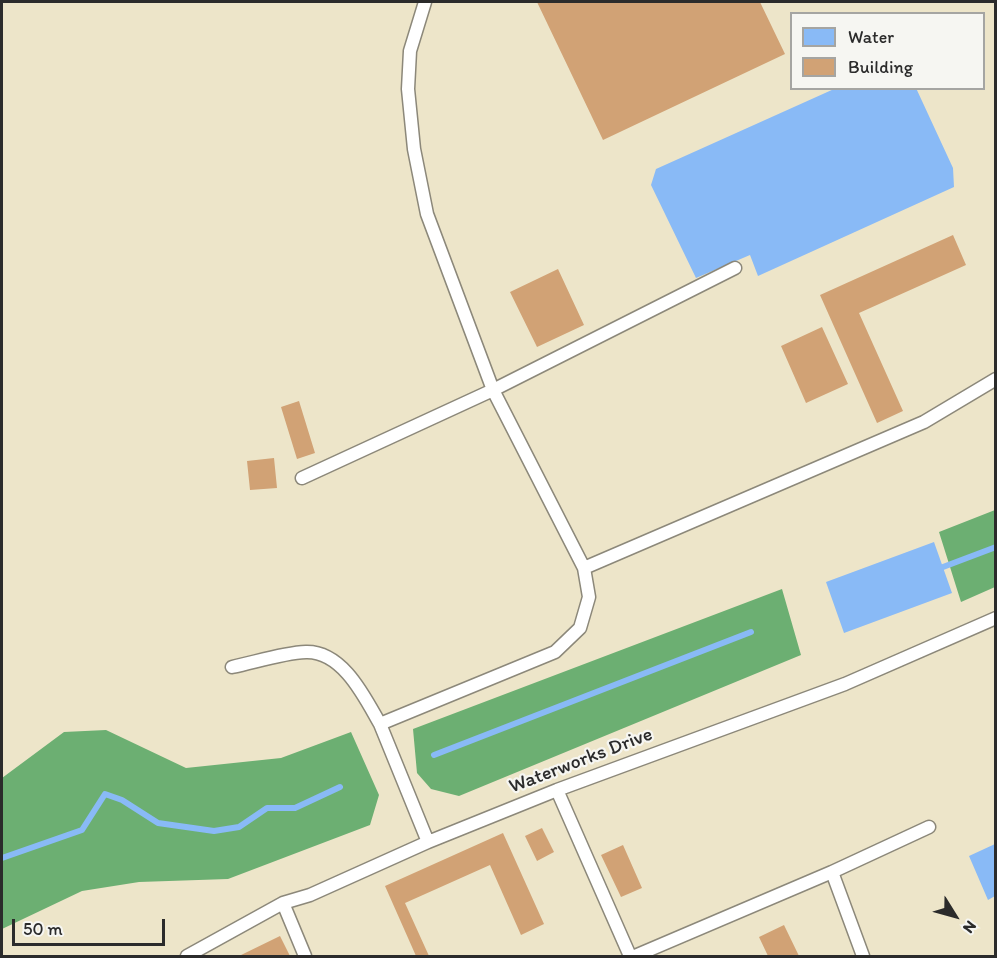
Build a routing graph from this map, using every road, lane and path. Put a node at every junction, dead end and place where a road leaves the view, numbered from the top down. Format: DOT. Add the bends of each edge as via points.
graph roads {
  1 [pos="425,2"];
  2 [pos="735,268"];
  3 [pos="996,379"];
  4 [pos="493,390"];
  5 [pos="302,478"];
  6 [pos="584,568"];
  7 [pos="996,618"];
  8 [pos="232,667"];
  9 [pos="381,724"];
  10 [pos="557,790"];
  11 [pos="929,827"];
  12 [pos="428,842"];
  13 [pos="832,872"];
  14 [pos="283,903"];
  15 [pos="187,957"];
  16 [pos="305,957"];
  17 [pos="630,957"];
  18 [pos="635,957"];
  19 [pos="862,957"];
  1 -- 4 [label="lane" via="410,51 408,89 414,149 427,214"];
  2 -- 4 [label="lane"];
  3 -- 6 [label="lane" via="924,422"];
  4 -- 5 [label="lane"];
  4 -- 6 [label="lane"];
  6 -- 9 [label="lane" via="589,597 580,628 555,652"];
  7 -- 10 [label="lane, Waterworks Drive" via="845,684"];
  8 -- 9 [label="lane" via="308,652 338,663 356,682"];
  9 -- 12 [label="lane"];
  10 -- 12 [label="lane, Waterworks Drive"];
  10 -- 17 [label="lane"];
  11 -- 13 [label="lane"];
  12 -- 14 [label="lane, Waterworks Drive" via="310,895"];
  13 -- 18 [label="lane"];
  13 -- 19 [label="lane"];
  14 -- 15 [label="lane, Waterworks Drive"];
  14 -- 16 [label="lane"];
}
